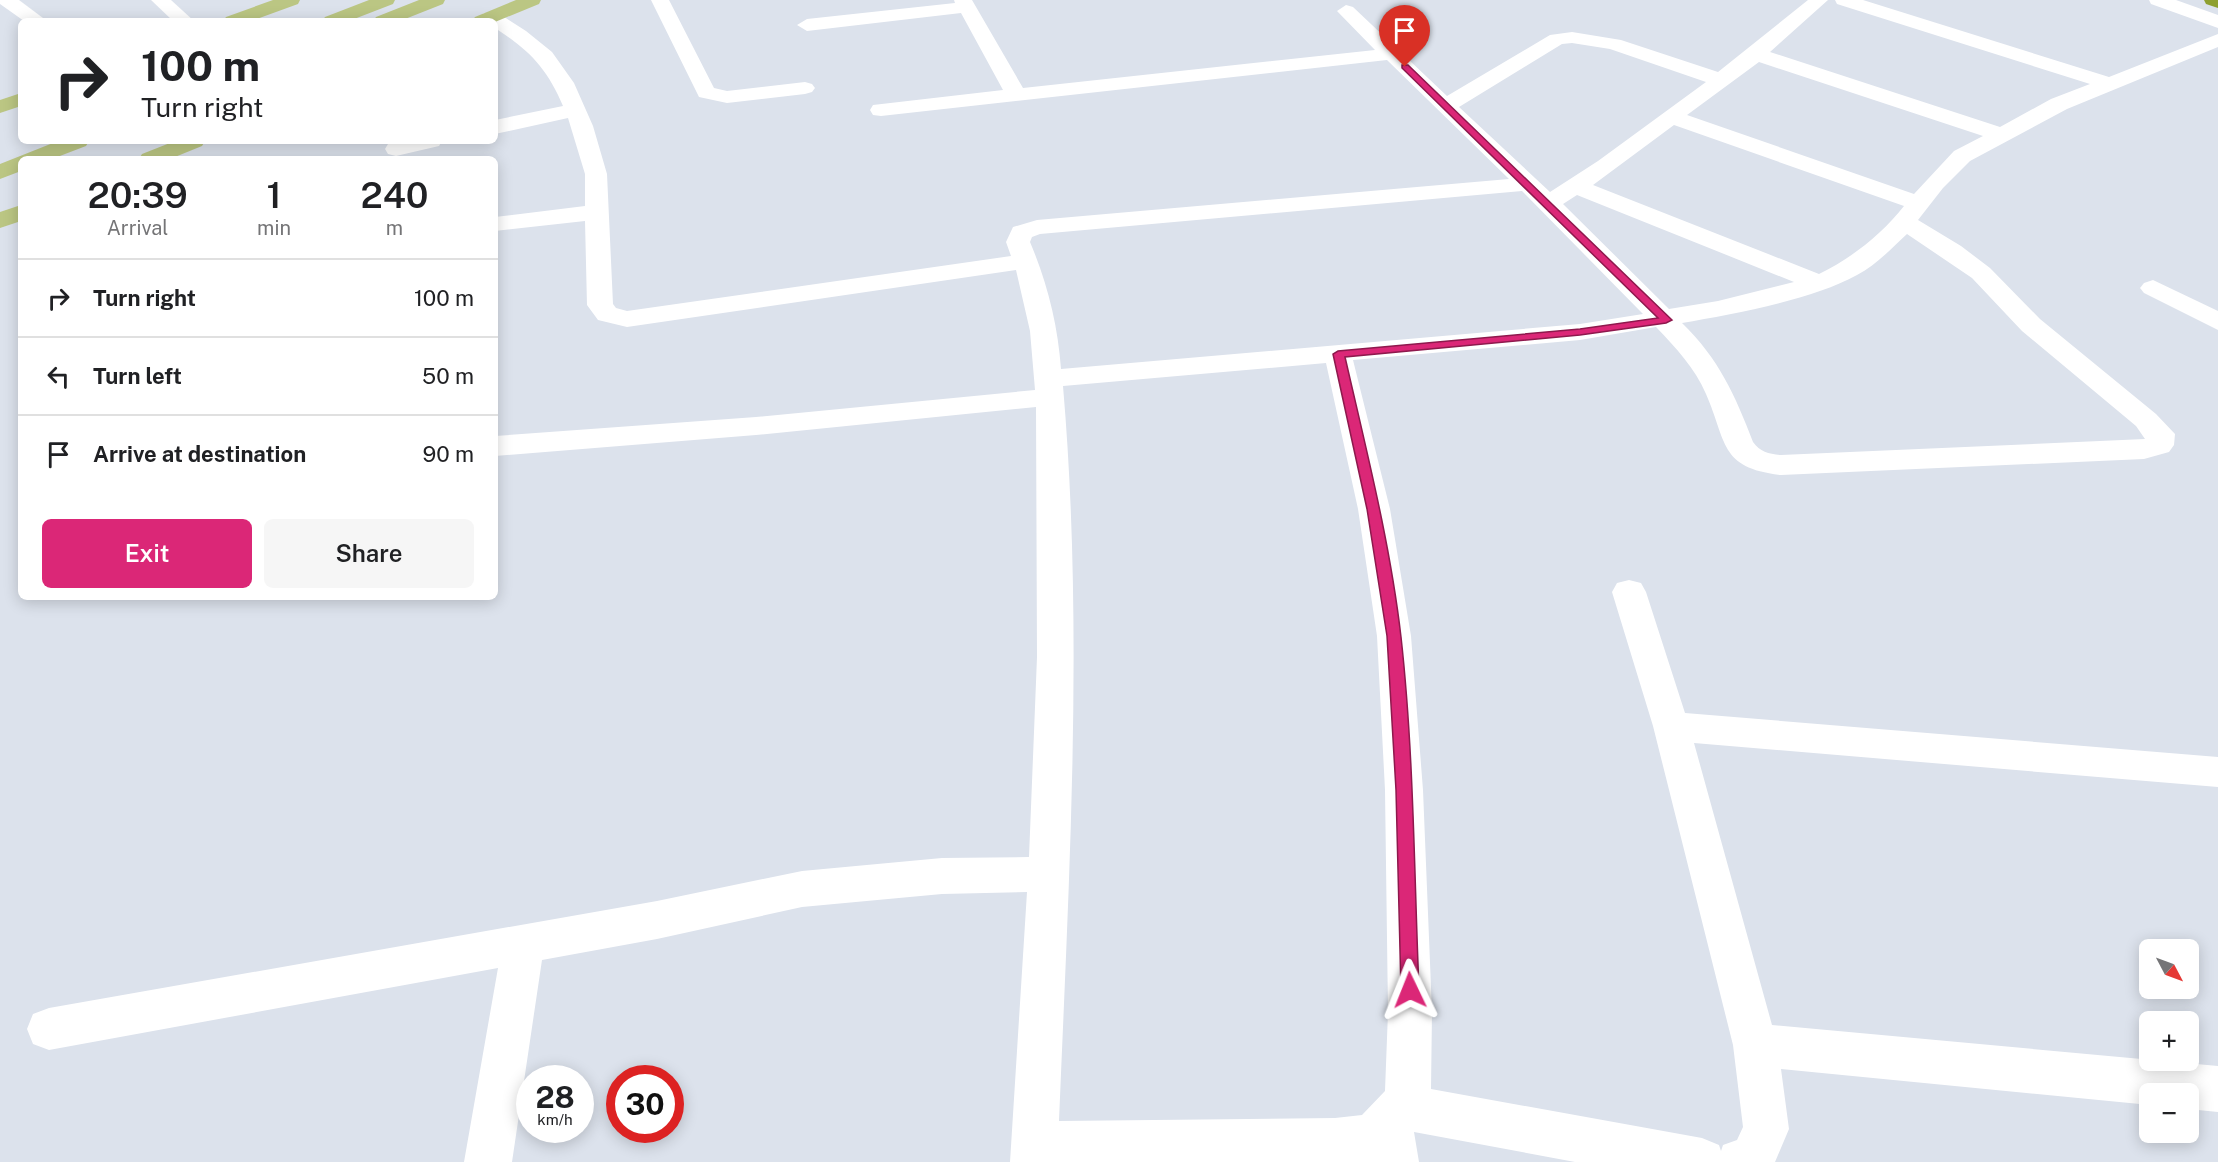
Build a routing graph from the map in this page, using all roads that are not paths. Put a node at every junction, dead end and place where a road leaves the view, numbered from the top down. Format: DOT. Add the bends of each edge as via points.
graph roads {
  1 [pos="6,0"];
  2 [pos="160,0"];
  3 [pos="291,0"];
  4 [pos="386,0"];
  5 [pos="436,0"];
  6 [pos="532,0"];
  7 [pos="660,0"];
  8 [pos="1819,0"];
  9 [pos="1844,0"];
  10 [pos="2158,0"];
  11 [pos="2213,0"];
  12 [pos="2218,2"];
  13 [pos="965,3"];
  14 [pos="1346,11"];
  15 [pos="33,18"];
  16 [pos="181,18"];
  17 [pos="241,18"];
  18 [pos="340,18"];
  19 [pos="391,18"];
  20 [pos="489,18"];
  21 [pos="2218,22"];
  22 [pos="498,24"];
  23 [pos="807,24"];
  24 [pos="2218,40"];
  25 [pos="1391,54"];
  26 [pos="1756,54"];
  27 [pos="1721,80"];
  28 [pos="2108,83"];
  29 [pos="805,88"];
  30 [pos="1016,95"];
  31 [pos="18,100"];
  32 [pos="1447,105"];
  33 [pos="0,107"];
  34 [pos="575,110"];
  35 [pos="880,110"];
  36 [pos="1671,117"];
  37 [pos="498,126"];
  38 [pos="1999,134"];
  39 [pos="71,144"];
  40 [pos="187,144"];
  41 [pos="416,144"];
  42 [pos="396,148"];
  43 [pos="45,156"];
  44 [pos="157,156"];
  45 [pos="18,165"];
  46 [pos="0,172"];
  47 [pos="1526,184"];
  48 [pos="1575,186"];
  49 [pos="1548,203"];
  50 [pos="599,212"];
  51 [pos="1911,212"];
  52 [pos="18,213"];
  53 [pos="0,221"];
  54 [pos="498,224"];
  55 [pos="1027,261"];
  56 [pos="1820,283"];
  57 [pos="2153,288"];
  58 [pos="1666,320"];
  59 [pos="2218,322"];
  60 [pos="1338,354"];
  61 [pos="1048,388"];
  62 [pos="498,446"];
  63 [pos="1629,592"];
  64 [pos="1671,726"];
  65 [pos="2218,772"];
  66 [pos="1047,874"];
  67 [pos="523,944"];
  68 [pos="49,1029"];
  69 [pos="1755,1045"];
  70 [pos="2218,1089"];
  71 [pos="1395,1131"];
  72 [pos="1035,1153"];
  73 [pos="488,1162"];
  74 [pos="1702,1162"];
  75 [pos="1740,1162"];
  1 -- 15 [label="street"];
  2 -- 16 [label="street"];
  3 -- 17 [label="main road"];
  4 -- 18 [label="main road"];
  5 -- 19 [label="main road"];
  6 -- 20 [label="main road"];
  7 -- 29 [label="street" via="706,93 727,97"];
  8 -- 26 [label="street"];
  9 -- 28 [label="street"];
  10 -- 21 [label="street"];
  11 -- 12 [label="highway"];
  13 -- 23 [label="street"];
  13 -- 30 [label="street"];
  14 -- 25 [label="street"];
  22 -- 34 [label="street" via="545,56 564,83"];
  24 -- 28 [label="street"];
  25 -- 30 [label="street"];
  25 -- 32 [label="street"];
  26 -- 27 [label="street"];
  26 -- 38 [label="street"];
  27 -- 32 [label="street" via="1603,42 1568,35"];
  27 -- 36 [label="street"];
  28 -- 38 [label="street"];
  30 -- 35 [label="street"];
  31 -- 33 [label="main road"];
  32 -- 47 [label="street"];
  34 -- 37 [label="street"];
  34 -- 50 [label="street" via="596,174"];
  36 -- 48 [label="street"];
  36 -- 51 [label="street"];
  38 -- 51 [label="street" via="1962,156"];
  39 -- 43 [label="main road"];
  40 -- 44 [label="main road"];
  41 -- 42 [label="street"];
  45 -- 46 [label="main road"];
  47 -- 49 [label="street"];
  47 -- 55 [label="street" via="1037,227 1022,232 1018,242"];
  48 -- 49 [label="street"];
  48 -- 56 [label="street"];
  49 -- 58 [label="street"];
  50 -- 54 [label="street"];
  50 -- 55 [label="street" via="600,305 608,314 627,319"];
  51 -- 56 [label="street" via="1898,230 1850,268"];
  51 -- 58 [label="street" via="1981,273 2031,325 2153,427 2160,434 2159,445 2132,450 1763,463 1747,455 1739,445 1720,393 1695,351"];
  52 -- 53 [label="main road"];
  55 -- 61 [label="street" via="1040,315"];
  56 -- 58 [label="street"];
  57 -- 59 [label="street"];
  58 -- 60 [label="street" via="1580,332"];
  60 -- 61 [label="street"];
  60 -- 71 [label="street" via="1374,509 1394,636 1404,790 1410,1012 1407,1093"];
  61 -- 62 [label="street" via="756,426"];
  61 -- 66 [label="street" via="1056,586"];
  63 -- 64 [label="street"];
  64 -- 65 [label="street"];
  64 -- 69 [label="street"];
  66 -- 67 [label="street" via="942,876 802,890"];
  66 -- 72 [label="street"];
  67 -- 68 [label="street"];
  67 -- 73 [label="street"];
  69 -- 70 [label="street"];
  69 -- 75 [label="street" via="1766,1129 1753,1157"];
  71 -- 72 [label="street" via="1335,1141"];
  71 -- 74 [label="street"];
}
